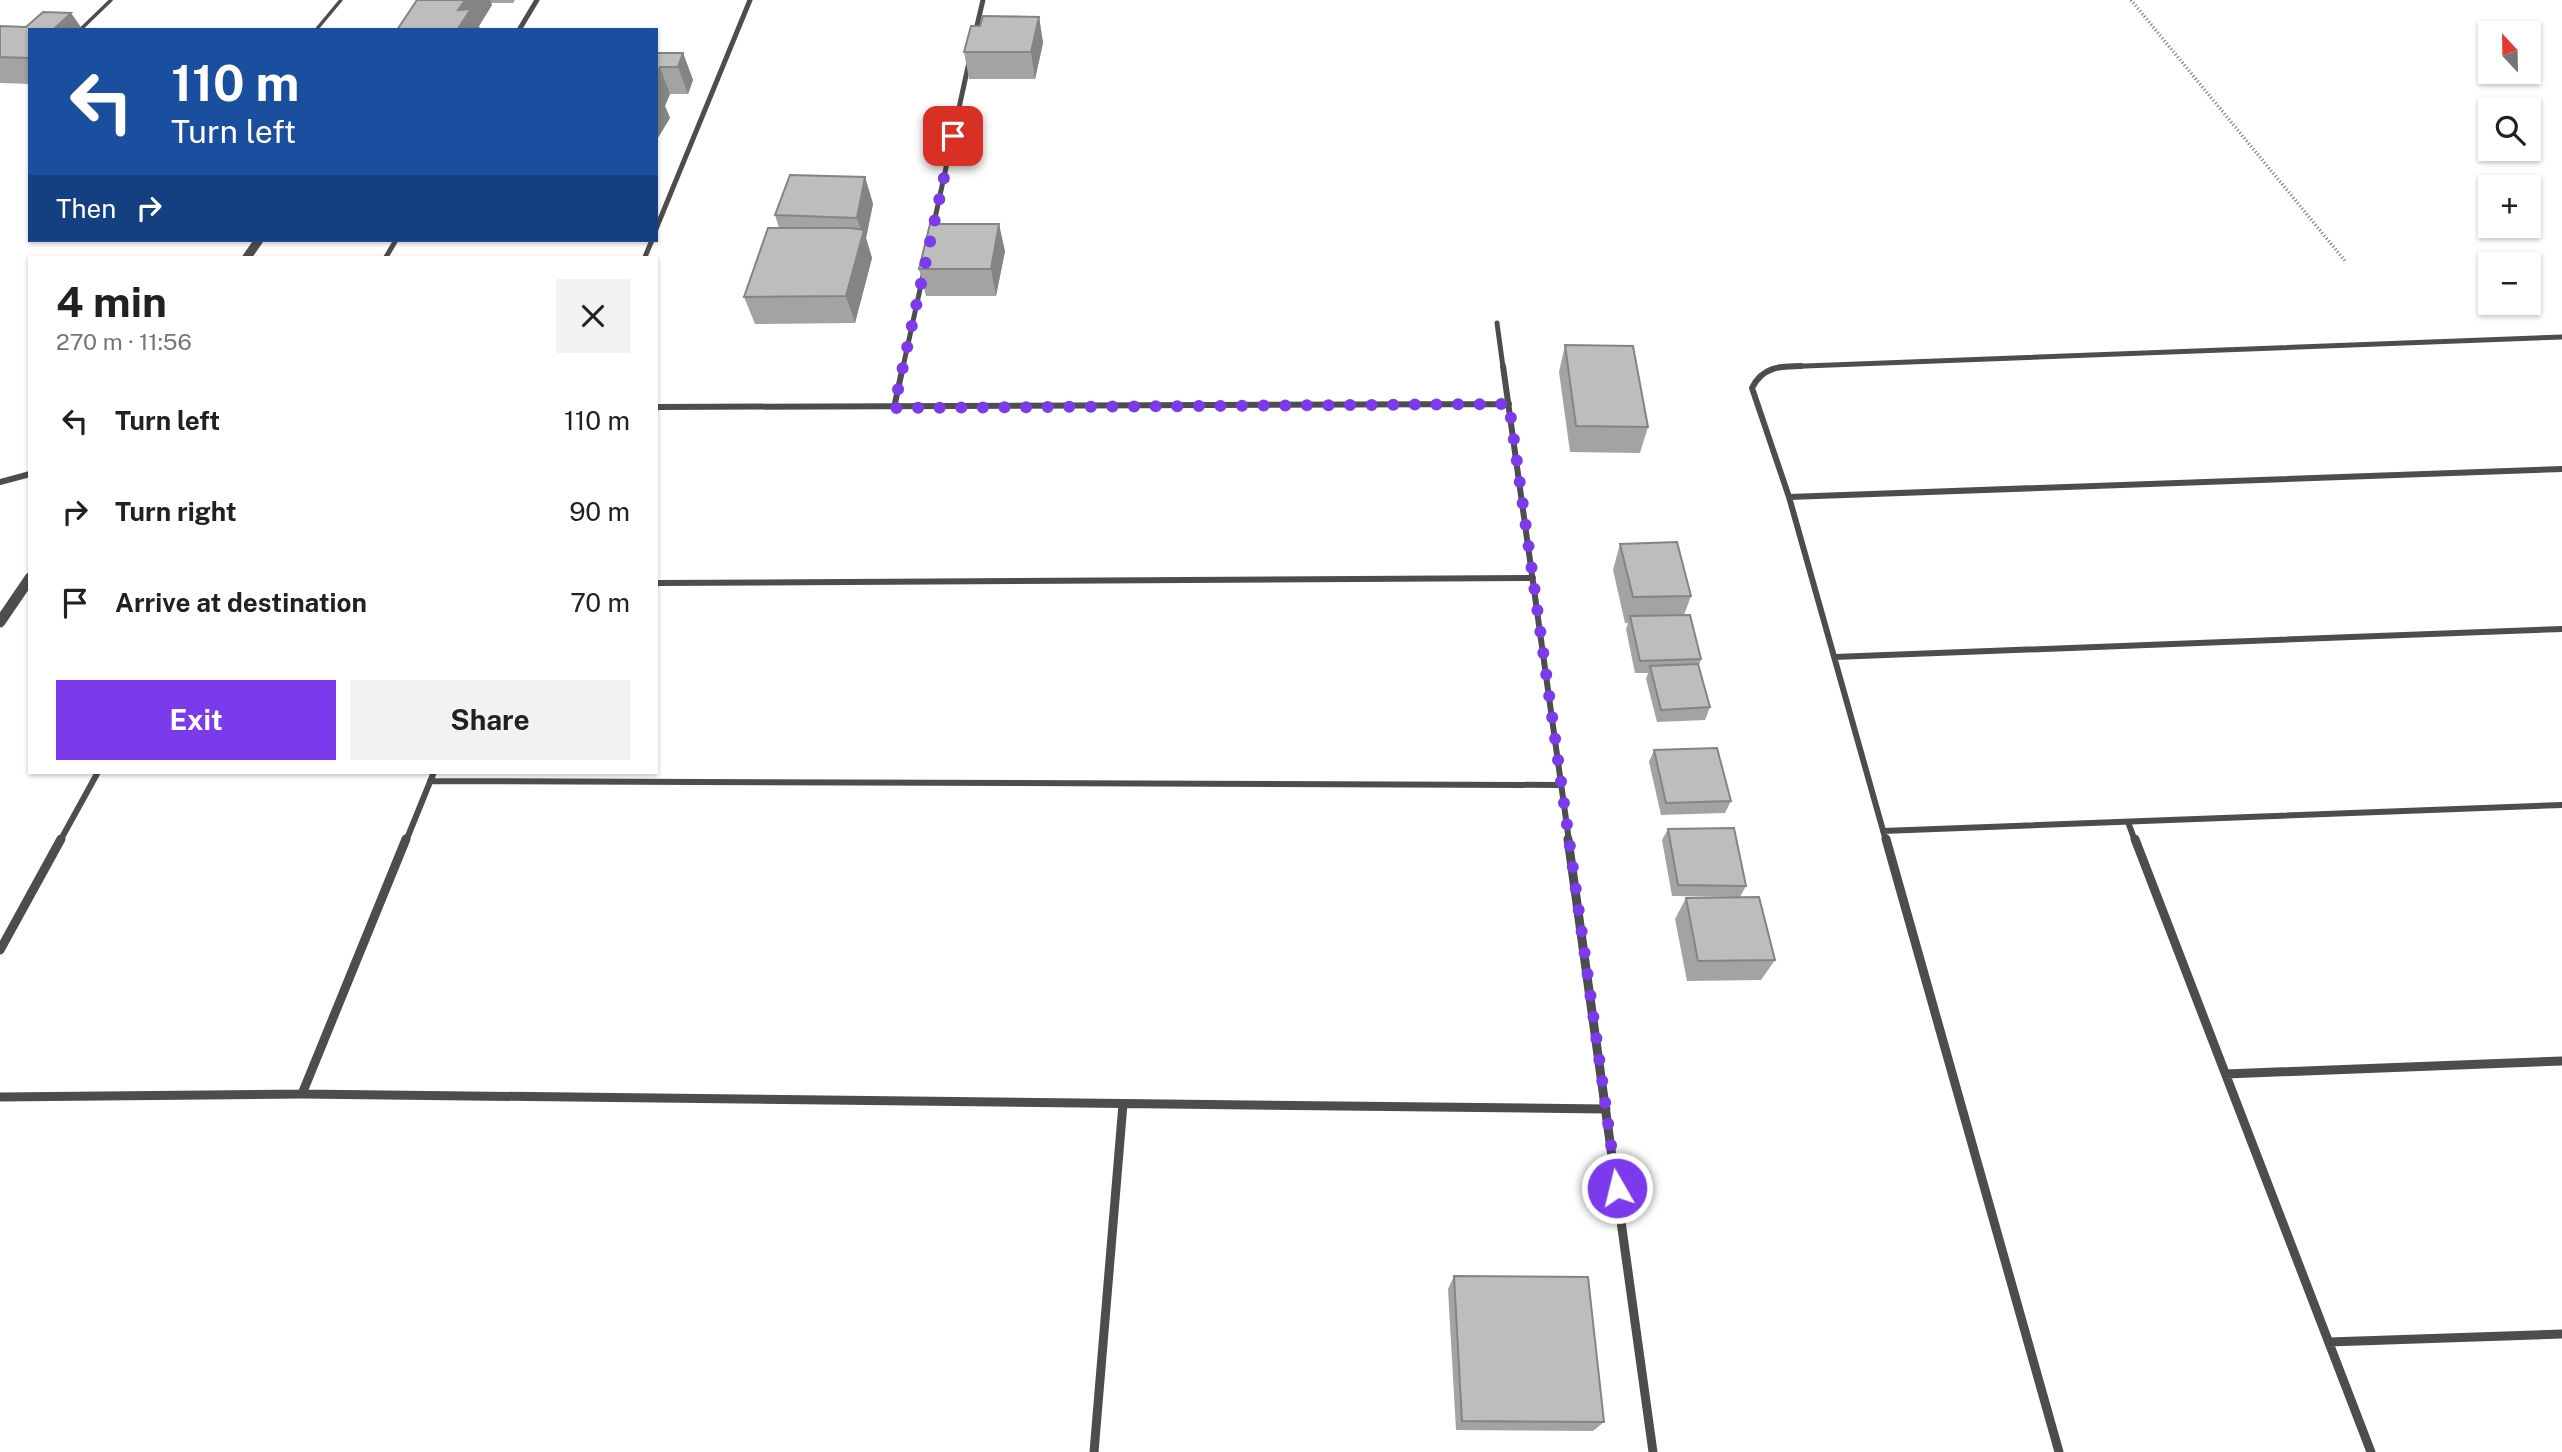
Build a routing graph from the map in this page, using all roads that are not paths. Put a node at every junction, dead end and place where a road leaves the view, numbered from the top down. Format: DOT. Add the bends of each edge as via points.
graph roads {
  1 [pos="111,0"];
  2 [pos="341,0"];
  3 [pos="537,0"];
  4 [pos="750,0"];
  5 [pos="983,0"];
  6 [pos="82,28"];
  7 [pos="318,28"];
  8 [pos="520,28"];
  9 [pos="974,41"];
  10 [pos="971,54"];
  11 [pos="658,224"];
  12 [pos="929,245"];
  13 [pos="926,258"];
  14 [pos="1497,323"];
  15 [pos="2562,337"];
  16 [pos="1509,404"];
  17 [pos="658,407"];
  18 [pos="894,408"];
  19 [pos="2562,469"];
  20 [pos="28,475"];
  21 [pos="0,482"];
  22 [pos="1789,497"];
  23 [pos="1533,579"];
  24 [pos="28,581"];
  25 [pos="658,583"];
  26 [pos="0,622"];
  27 [pos="2562,629"];
  28 [pos="1834,657"];
  29 [pos="97,774"];
  30 [pos="433,774"];
  31 [pos="430,781"];
  32 [pos="1561,785"];
  33 [pos="2562,805"];
  34 [pos="2128,822"];
  35 [pos="1883,831"];
  36 [pos="0,950"];
  37 [pos="2562,1061"];
  38 [pos="2226,1074"];
  39 [pos="302,1094"];
  40 [pos="0,1097"];
  41 [pos="1123,1104"];
  42 [pos="1606,1109"];
  43 [pos="2562,1334"];
  44 [pos="2329,1342"];
  45 [pos="1094,1452"];
  46 [pos="1653,1452"];
  47 [pos="2059,1452"];
  48 [pos="2371,1452"];
  1 -- 6 [label="lane"];
  2 -- 7 [label="lane"];
  3 -- 8 [label="street"];
  4 -- 11 [label="street"];
  5 -- 9 [label="street"];
  10 -- 12 [label="street"];
  13 -- 18 [label="street"];
  14 -- 16 [label="street"];
  15 -- 22 [label="street" via="1768,369 1756,376 1752,388"];
  16 -- 18 [label="street"];
  16 -- 23 [label="street"];
  17 -- 18 [label="street"];
  19 -- 22 [label="street"];
  20 -- 21 [label="street"];
  22 -- 28 [label="street"];
  23 -- 25 [label="street"];
  23 -- 32 [label="street"];
  24 -- 26 [label="street"];
  27 -- 28 [label="street"];
  28 -- 35 [label="street"];
  29 -- 36 [label="street"];
  30 -- 31 [label="street"];
  31 -- 32 [label="street"];
  31 -- 39 [label="street"];
  32 -- 42 [label="street"];
  33 -- 34 [label="street"];
  34 -- 35 [label="street"];
  34 -- 38 [label="street"];
  35 -- 47 [label="street"];
  37 -- 38 [label="street"];
  38 -- 44 [label="street"];
  39 -- 40 [label="street"];
  39 -- 41 [label="street"];
  41 -- 42 [label="street"];
  41 -- 45 [label="street"];
  42 -- 46 [label="street"];
  43 -- 44 [label="street"];
  44 -- 48 [label="street"];
}
